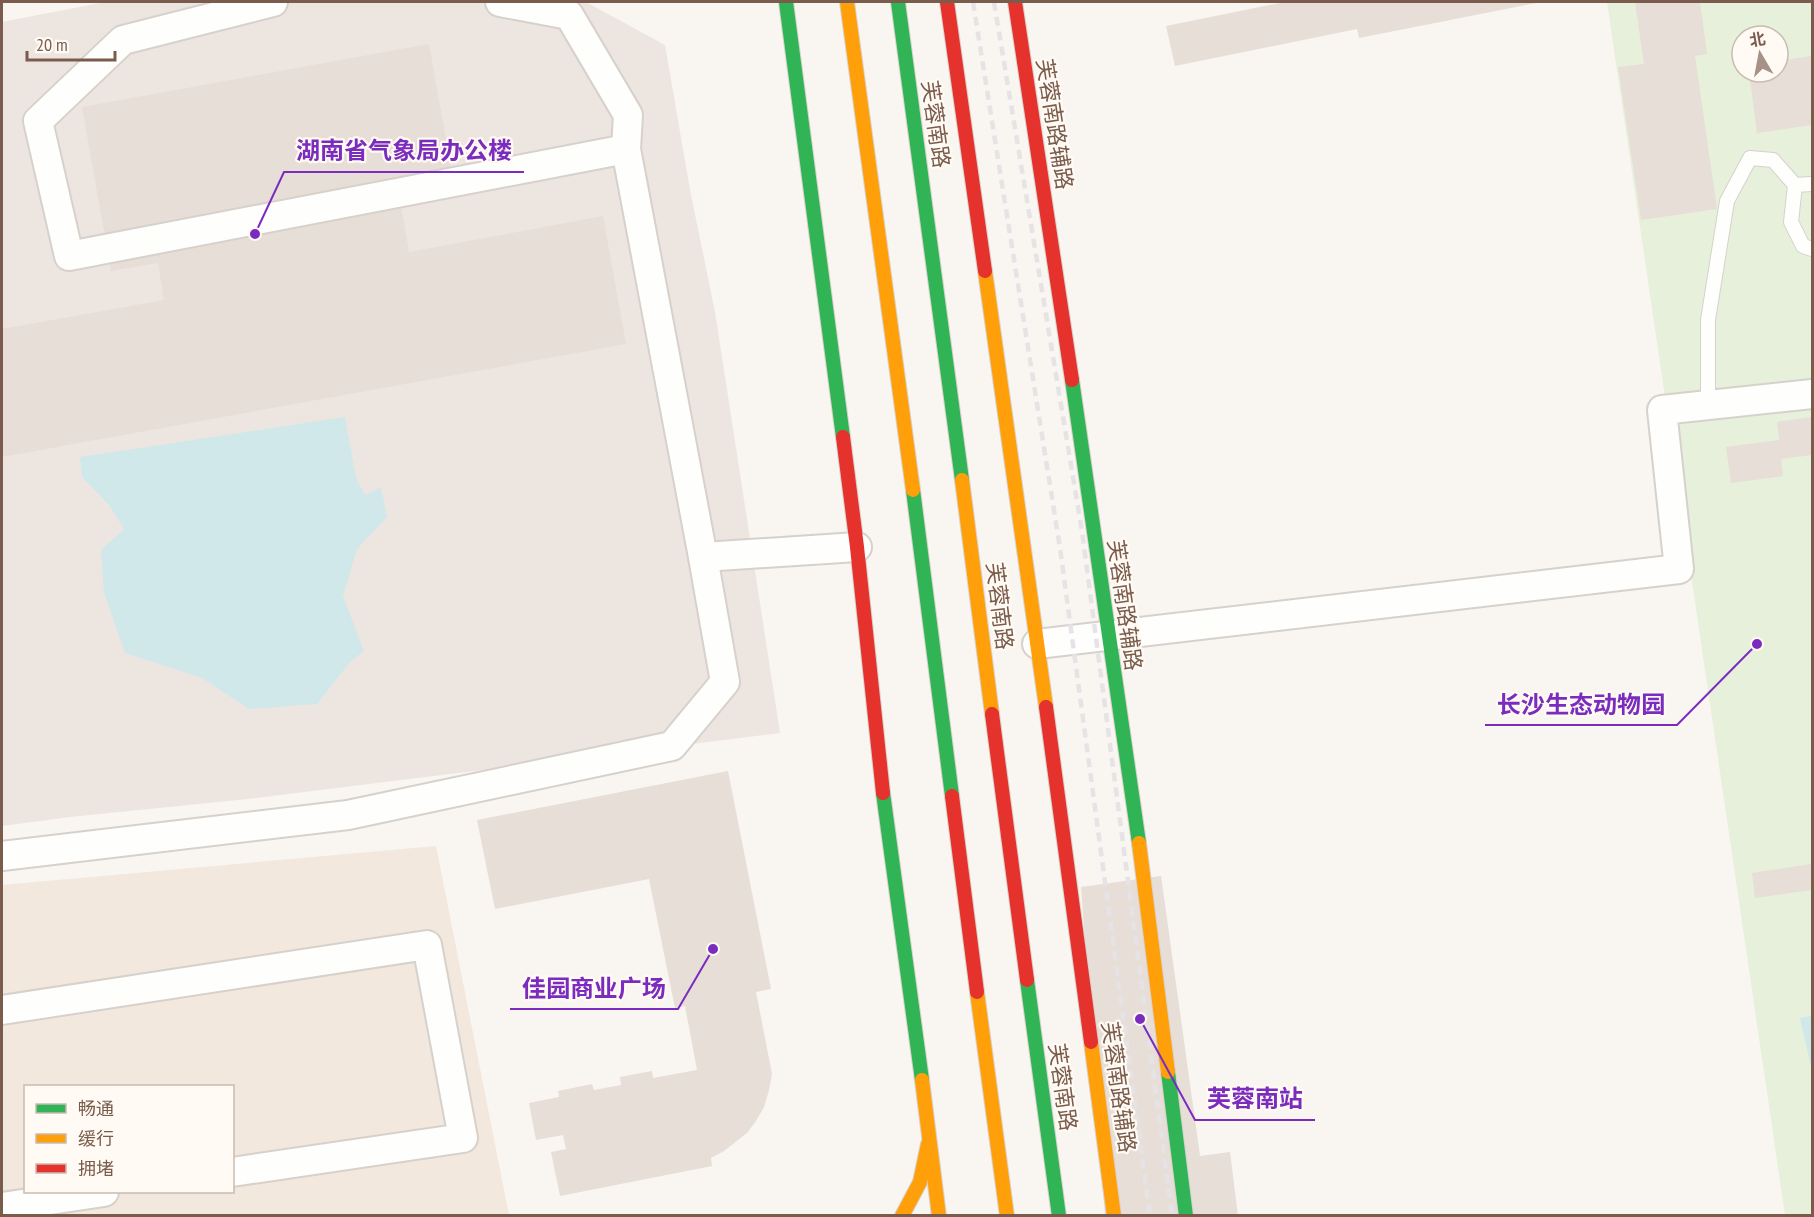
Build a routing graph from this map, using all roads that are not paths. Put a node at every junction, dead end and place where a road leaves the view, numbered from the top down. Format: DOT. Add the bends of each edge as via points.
graph roads {
  1 [pos="273,2"];
  2 [pos="500,2"];
  3 [pos="786,2"];
  4 [pos="846,2"];
  5 [pos="898,2"];
  6 [pos="947,2"];
  7 [pos="1015,2"];
  8 [pos="626,149"];
  9 [pos="1812,184"];
  10 [pos="1795,185"];
  11 [pos="1812,249"];
  12 [pos="1812,394"];
  13 [pos="1708,405"];
  14 [pos="857,547"];
  15 [pos="703,557"];
  16 [pos="1108,636"];
  17 [pos="1037,644"];
  18 [pos="2,856"];
  19 [pos="2,1010"];
  20 [pos="929,1130"];
  21 [pos="234,1172"];
  22 [pos="91,1193"];
  23 [pos="2,1207"];
  24 [pos="902,1215"];
  25 [pos="939,1215"];
  26 [pos="1007,1215"];
  27 [pos="1059,1215"];
  28 [pos="1114,1215"];
  29 [pos="1186,1215"];
  1 -- 8 [label="street" via="123,40 38,121 69,256"];
  2 -- 8 [label="street" via="569,15 628,115"];
  3 -- 14 [label="main road"];
  4 -- 26 [label="main road"];
  5 -- 27 [label="main road, 芙蓉南路"];
  6 -- 17 [label="main road, 芙蓉南路辅路"];
  7 -- 16 [label="main road, 芙蓉南路辅路"];
  8 -- 15 [label="street"];
  9 -- 10 [label="lane"];
  10 -- 11 [label="lane" via="1791,222 1803,246"];
  10 -- 13 [label="lane" via="1773,160 1750,158 1727,201 1708,320"];
  12 -- 13 [label="street"];
  13 -- 16 [label="street" via="1662,410 1679,569"];
  14 -- 15 [label="street"];
  14 -- 20 [label="main road" via="881,777"];
  15 -- 18 [label="street" via="725,682 672,746 348,815"];
  16 -- 17 [label="street"];
  16 -- 29 [label="main road, 芙蓉南路辅路"];
  17 -- 28 [label="main road, 芙蓉南路辅路"];
  19 -- 21 [label="street" via="427,945 463,1138"];
  20 -- 24 [label="main road" via="919,1187"];
  20 -- 25 [label="main road"];
  22 -- 23 [label="street"];
}
